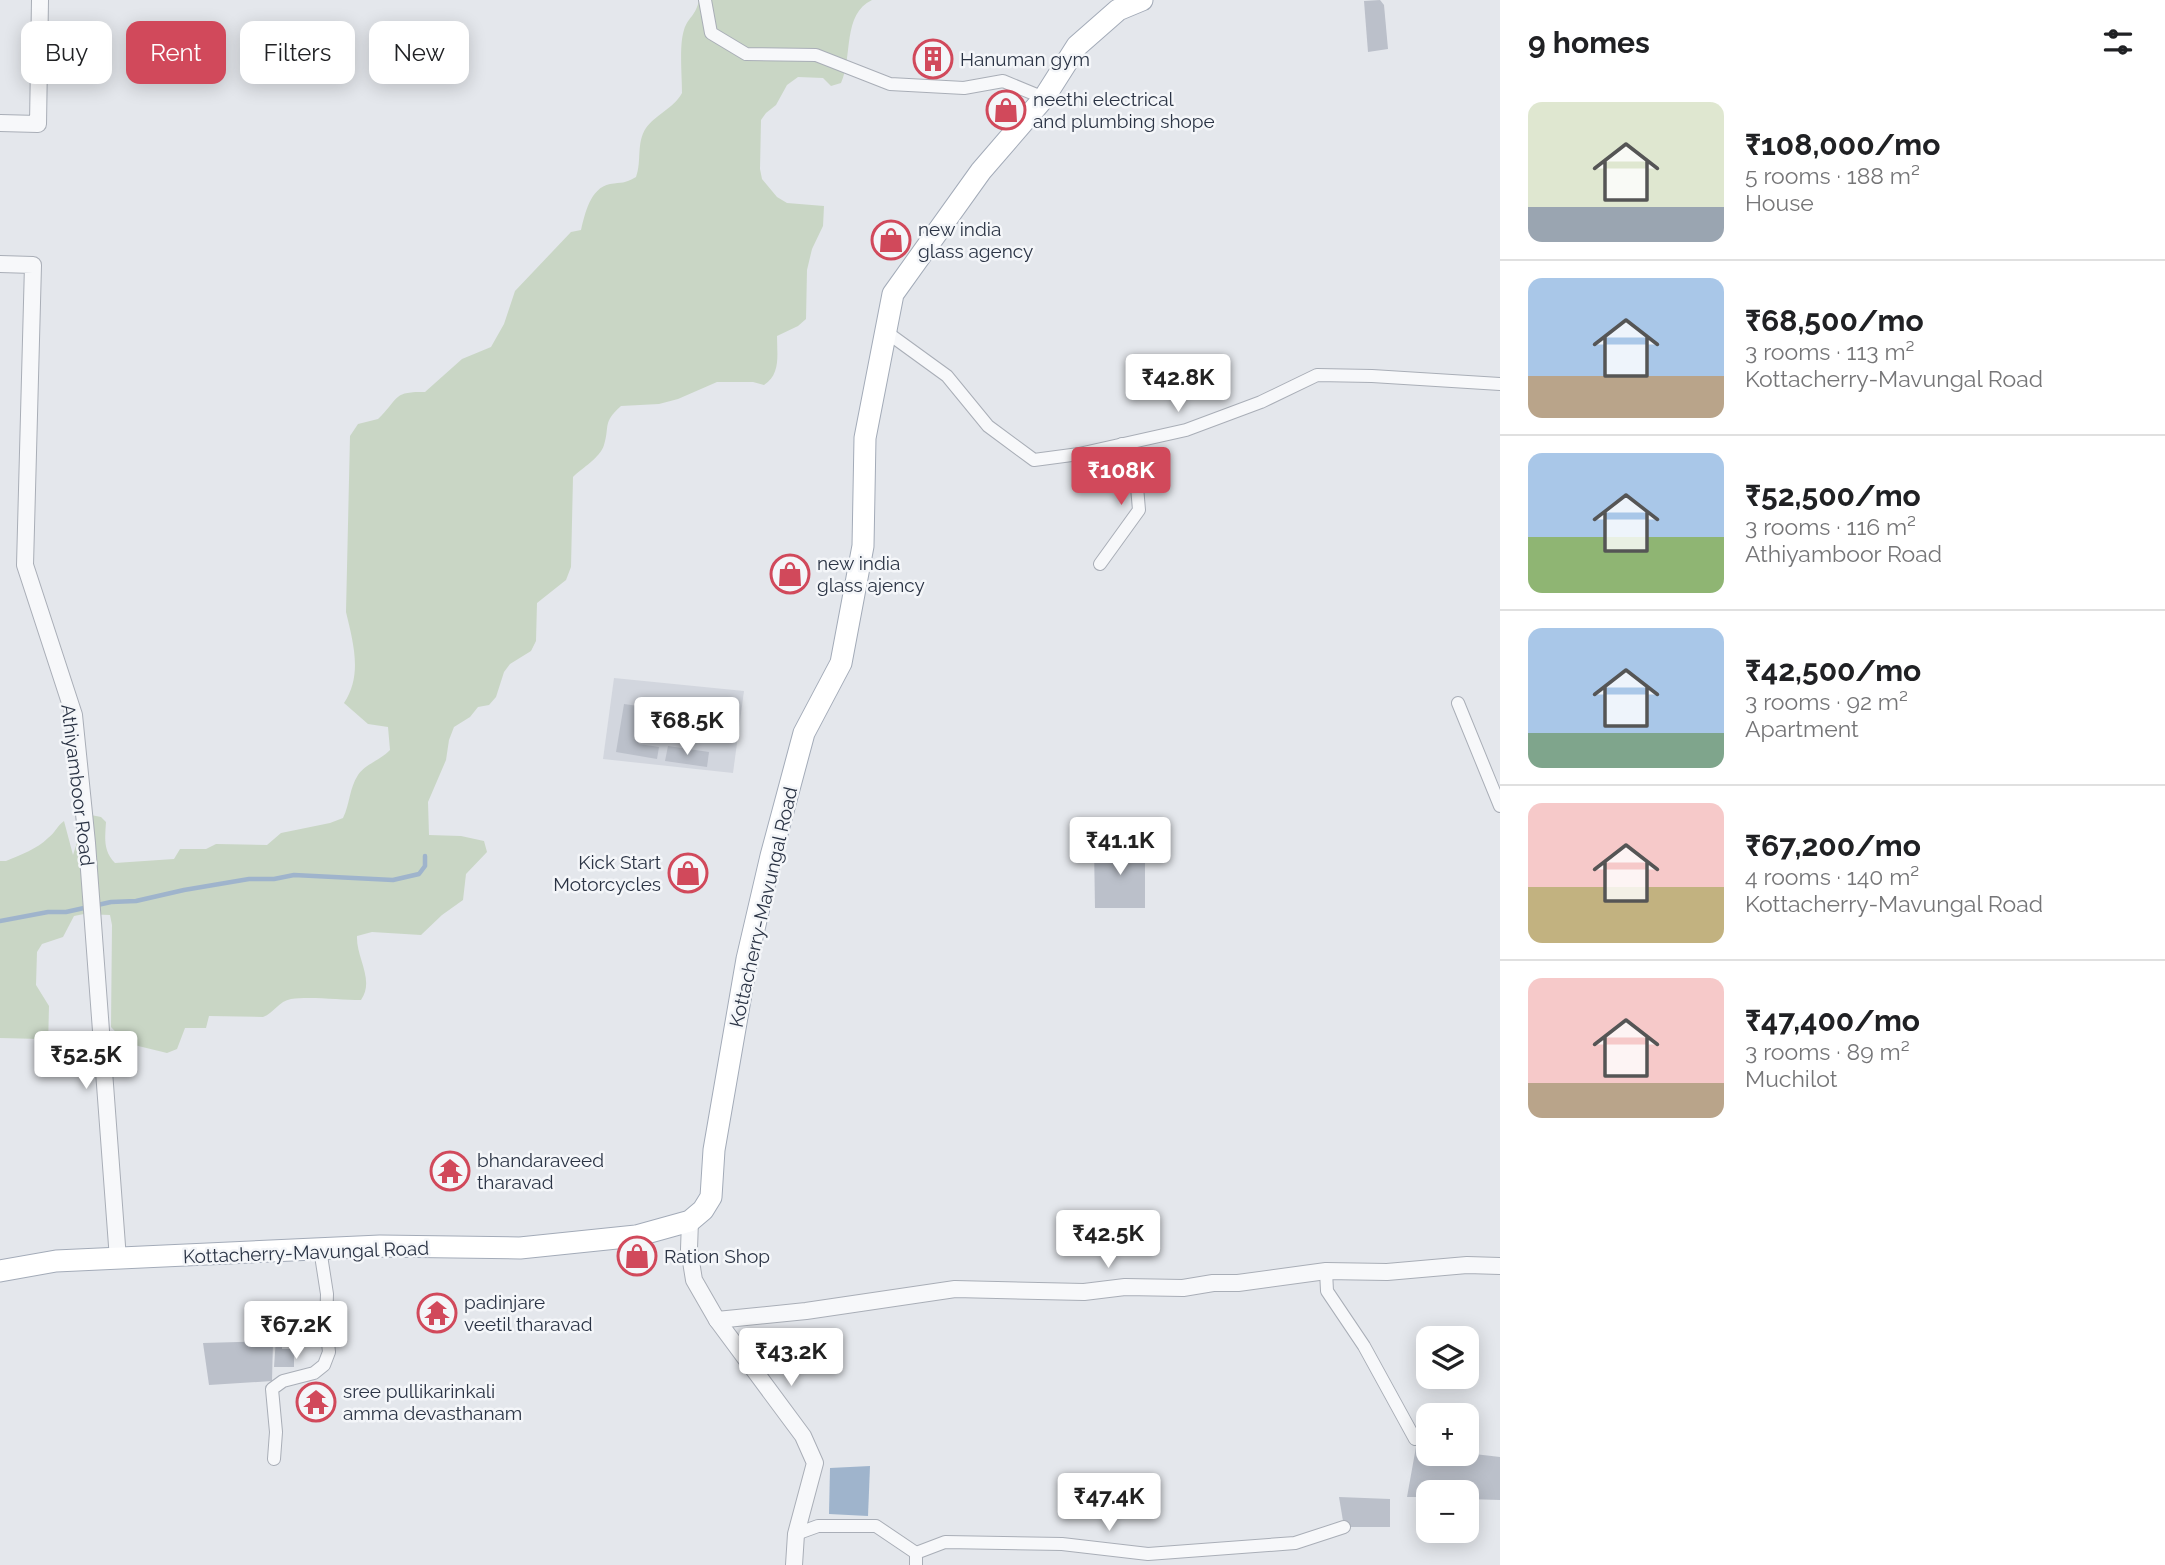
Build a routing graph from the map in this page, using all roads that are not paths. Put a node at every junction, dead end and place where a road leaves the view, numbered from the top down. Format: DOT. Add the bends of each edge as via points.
graph roads {
  1 [pos="40,0"];
  2 [pos="705,0"];
  3 [pos="1142,0"];
  4 [pos="1044,98"];
  5 [pos="0,123"];
  6 [pos="0,264"];
  7 [pos="885,331"];
  8 [pos="1500,384"];
  9 [pos="1122,444"];
  10 [pos="1100,564"];
  11 [pos="1458,703"];
  12 [pos="1500,806"];
  13 [pos="690,1221"];
  14 [pos="320,1249"];
  15 [pos="118,1259"];
  16 [pos="1500,1266"];
  17 [pos="0,1271"];
  18 [pos="1326,1271"];
  19 [pos="717,1320"];
  20 [pos="1415,1439"];
  21 [pos="274,1459"];
  22 [pos="1344,1527"];
  23 [pos="796,1534"];
  24 [pos="916,1559"];
  25 [pos="794,1565"];
  1 -- 5 [label="street" via="38,124"];
  2 -- 4 [label="street" via="711,33 746,54 816,55 890,84 964,88 1003,81"];
  3 -- 4 [label="main road, Kottacherry-Mavungal Road" via="1118,10 1077,46"];
  4 -- 7 [label="main road, Kottacherry-Mavungal Road" via="981,170 893,294"];
  6 -- 15 [label="street, Athiyamboor Road" via="33,265 25,565 74,715"];
  7 -- 9 [label="street" via="947,376 988,426 1034,460"];
  7 -- 13 [label="main road, Kottacherry-Mavungal Road" via="865,438 863,546 841,663 804,733 774,843 747,959 710,1197"];
  8 -- 9 [label="street" via="1317,374 1261,402 1186,430"];
  9 -- 10 [label="street" via="1136,475 1139,510"];
  11 -- 12 [label="street"];
  13 -- 14 [label="main road, Kottacherry-Mavungal Road" via="636,1236 520,1248"];
  13 -- 19 [label="street" via="694,1280"];
  14 -- 15 [label="main road, Kottacherry-Mavungal Road"];
  14 -- 21 [label="street" via="330,1352 314,1373 283,1381 272,1390"];
  15 -- 17 [label="main road, Kottacherry-Mavungal Road" via="56,1261"];
  16 -- 18 [label="street"];
  18 -- 19 [label="street" via="1183,1288 1084,1292 954,1289"];
  18 -- 20 [label="street" via="1327,1291 1364,1346"];
  19 -- 23 [label="street" via="803,1436 815,1463"];
  22 -- 24 [label="street" via="1295,1543 1148,1554 1062,1544 945,1542"];
  23 -- 24 [label="street" via="818,1526 876,1526"];
  23 -- 25 [label="street"];
}
